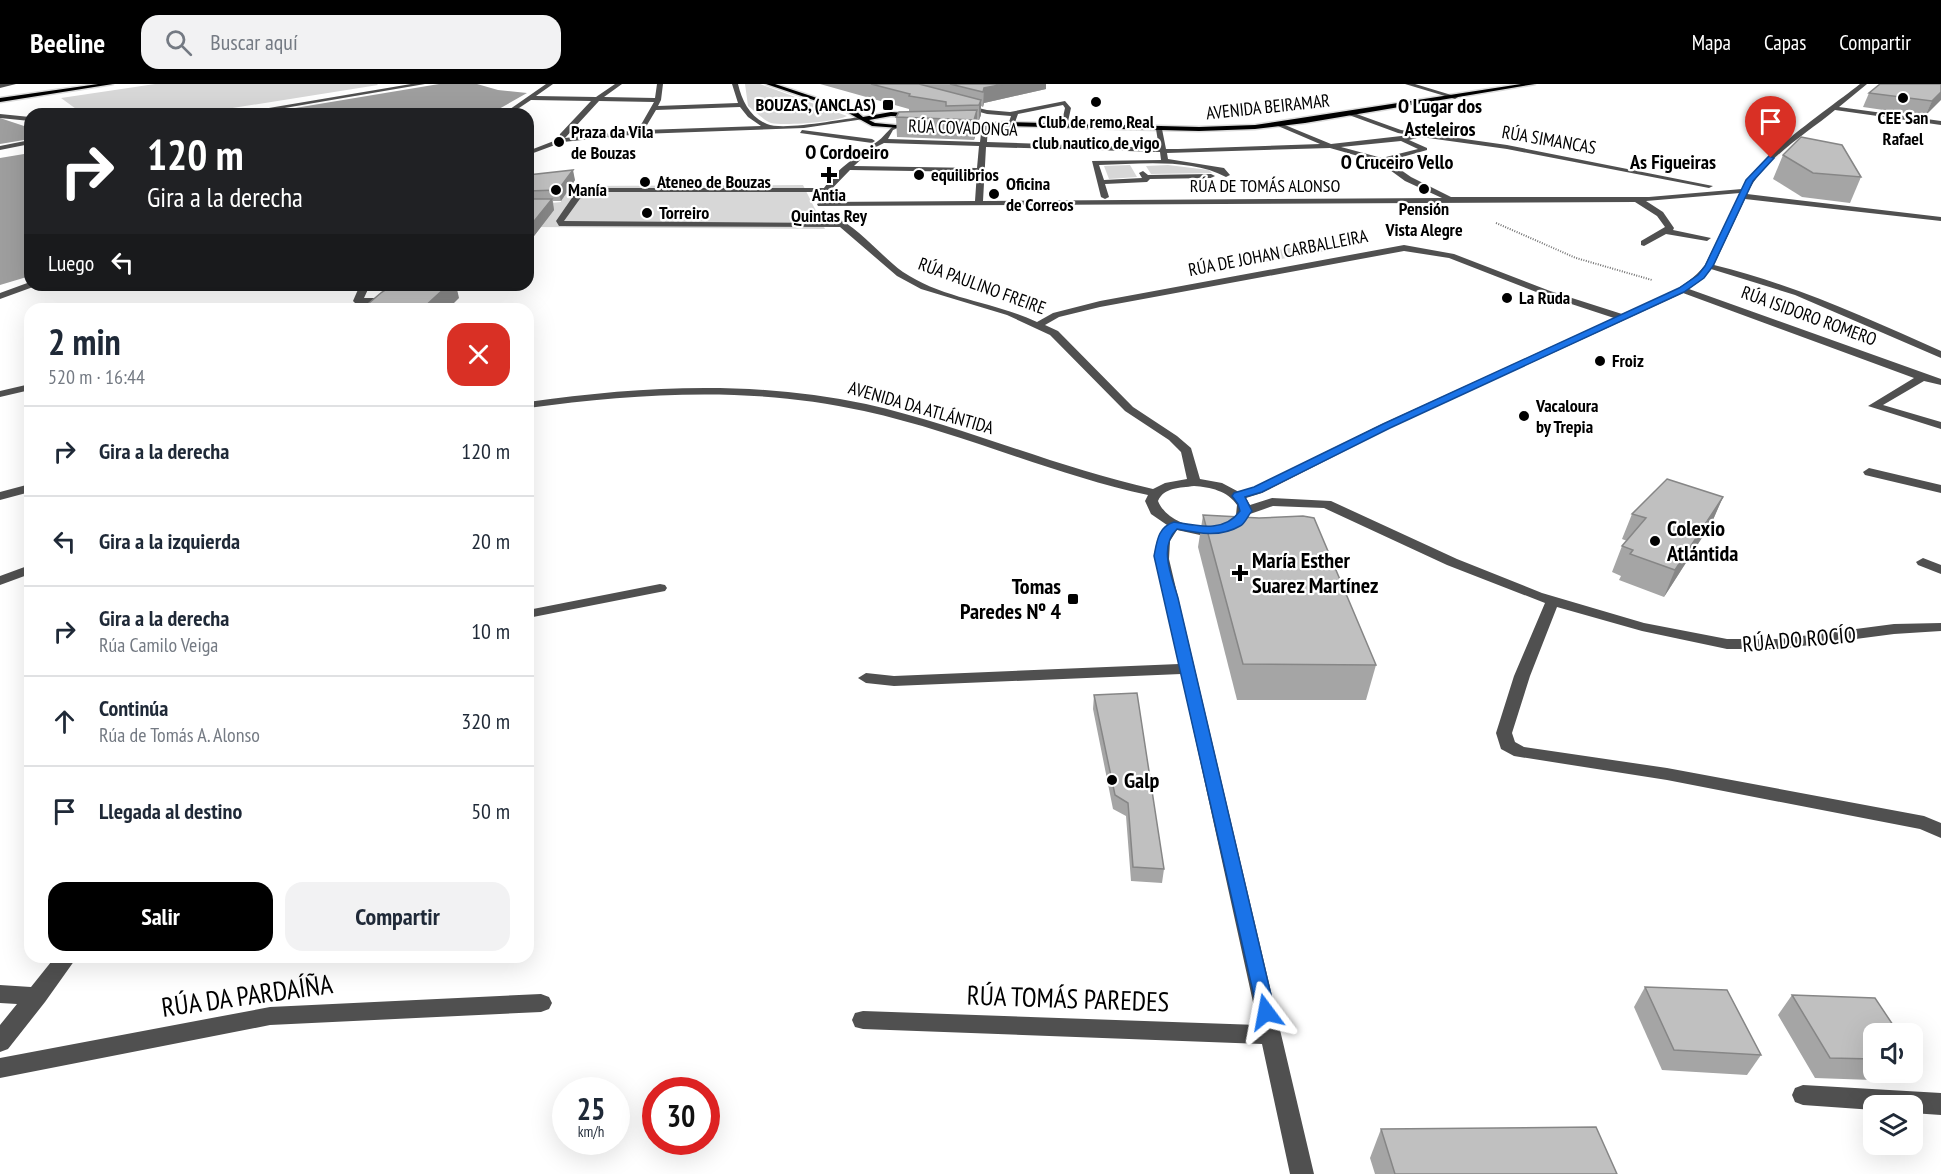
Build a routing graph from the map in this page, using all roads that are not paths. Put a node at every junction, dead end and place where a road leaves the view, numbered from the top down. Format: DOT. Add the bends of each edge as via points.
graph roads {
  1 [pos="11,84"];
  2 [pos="81,84"];
  3 [pos="110,84"];
  4 [pos="422,84"];
  5 [pos="550,84"];
  6 [pos="620,84"];
  7 [pos="660,84"];
  8 [pos="735,84"];
  9 [pos="769,84"];
  10 [pos="790,84"];
  11 [pos="1408,84"];
  12 [pos="1532,84"];
  13 [pos="1864,84"];
  14 [pos="0,86"];
  15 [pos="1455,97"];
  16 [pos="0,98"];
  17 [pos="531,98"];
  18 [pos="600,99"];
  19 [pos="658,100"];
  20 [pos="839,100"];
  21 [pos="853,103"];
  22 [pos="740,105"];
  23 [pos="958,105"];
  24 [pos="274,108"];
  25 [pos="515,108"];
  26 [pos="653,108"];
  27 [pos="861,108"];
  28 [pos="1833,108"];
  29 [pos="891,114"];
  30 [pos="1012,114"];
  31 [pos="1351,114"];
  32 [pos="916,115"];
  33 [pos="1047,115"];
  34 [pos="0,116"];
  35 [pos="1057,116"];
  36 [pos="1067,116"];
  37 [pos="870,117"];
  38 [pos="24,118"];
  39 [pos="958,118"];
  40 [pos="976,121"];
  41 [pos="1941,123"];
  42 [pos="1008,124"];
  43 [pos="985,125"];
  44 [pos="1280,125"];
  45 [pos="804,126"];
  46 [pos="893,126"];
  47 [pos="1064,126"];
  48 [pos="770,128"];
  49 [pos="1159,129"];
  50 [pos="640,132"];
  51 [pos="1421,135"];
  52 [pos="1402,139"];
  53 [pos="562,140"];
  54 [pos="883,141"];
  55 [pos="24,143"];
  56 [pos="984,144"];
  57 [pos="871,145"];
  58 [pos="1330,146"];
  59 [pos="0,148"];
  60 [pos="19,150"];
  61 [pos="1162,150"];
  62 [pos="534,151"];
  63 [pos="0,153"];
  64 [pos="1382,160"];
  65 [pos="1135,162"];
  66 [pos="1166,162"];
  67 [pos="847,168"];
  68 [pos="980,170"];
  69 [pos="1145,177"];
  70 [pos="1101,182"];
  71 [pos="825,190"];
  72 [pos="1744,193"];
  73 [pos="1105,197"];
  74 [pos="1635,198"];
  75 [pos="1456,200"];
  76 [pos="979,203"];
  77 [pos="821,204"];
  78 [pos="570,205"];
  79 [pos="560,206"];
  80 [pos="1820,206"];
  81 [pos="1941,219"];
  82 [pos="842,225"];
  83 [pos="1941,227"];
  84 [pos="1666,231"];
  85 [pos="1707,238"];
  86 [pos="1644,243"];
  87 [pos="1709,266"];
  88 [pos="24,287"];
  89 [pos="1682,290"];
  90 [pos="362,291"];
  91 [pos="0,296"];
  92 [pos="390,303"];
  93 [pos="1625,318"];
  94 [pos="1039,325"];
  95 [pos="1941,355"];
  96 [pos="1923,377"];
  97 [pos="1941,382"];
  98 [pos="24,388"];
  99 [pos="0,394"];
  100 [pos="534,404"];
  101 [pos="1941,426"];
  102 [pos="1869,472"];
  103 [pos="1194,482"];
  104 [pos="1941,489"];
  105 [pos="24,490"];
  106 [pos="1155,493"];
  107 [pos="0,496"];
  108 [pos="1238,496"];
  109 [pos="1246,511"];
  110 [pos="1174,525"];
  111 [pos="1923,562"];
  112 [pos="1941,570"];
  113 [pos="24,571"];
  114 [pos="0,581"];
  115 [pos="660,588"];
  116 [pos="1554,600"];
  117 [pos="534,613"];
  118 [pos="1941,627"];
  119 [pos="1187,669"];
  120 [pos="866,678"];
  121 [pos="1941,831"];
  122 [pos="63,963"];
  123 [pos="0,994"];
  124 [pos="38,996"];
  125 [pos="541,1003"];
  126 [pos="863,1020"];
  127 [pos="1271,1035"];
  128 [pos="0,1042"];
  129 [pos="0,1068"];
  130 [pos="1803,1095"];
  131 [pos="1941,1104"];
  132 [pos="1302,1174"];
  1 -- 14 [label="street"];
  2 -- 16 [label="main road"];
  3 -- 16 [label="main road"];
  4 -- 24 [label="street"];
  5 -- 17 [label="street"];
  6 -- 18 [label="street"];
  7 -- 19 [label="street"];
  8 -- 22 [label="street"];
  9 -- 37 [label="main road"];
  10 -- 20 [label="main road"];
  11 -- 15 [label="street"];
  12 -- 15 [label="main road, AVENIDA BEIRAMAR"];
  13 -- 28 [label="street"];
  15 -- 31 [label="main road, AVENIDA BEIRAMAR"];
  17 -- 18 [label="street"];
  17 -- 25 [label="street"];
  18 -- 19 [label="street"];
  18 -- 53 [label="street" via="590,104 562,135"];
  19 -- 26 [label="street"];
  20 -- 21 [label="main road"];
  20 -- 27 [label="main road"];
  22 -- 26 [label="street"];
  22 -- 48 [label="street"];
  23 -- 30 [label="street"];
  26 -- 50 [label="street"];
  28 -- 41 [label="street"];
  28 -- 72 [label="street" via="1764,164"];
  29 -- 32 [label="main road"];
  29 -- 37 [label="main road"];
  29 -- 37 [label="main road"];
  30 -- 33 [label="street"];
  30 -- 36 [label="street" via="1065,103"];
  30 -- 42 [label="street"];
  31 -- 44 [label="main road, AVENIDA BEIRAMAR"];
  31 -- 51 [label="street, RÚA SIMANCAS" via="1391,130"];
  32 -- 37 [label="main road" via="925,115"];
  32 -- 46 [label="main road" via="921,119 916,125"];
  34 -- 38 [label="street"];
  35 -- 36 [label="street"];
  36 -- 47 [label="street"];
  37 -- 45 [label="street"];
  37 -- 45 [label="street"];
  37 -- 46 [label="main road"];
  37 -- 57 [label="street" via="875,132"];
  39 -- 40 [label="main road"];
  40 -- 42 [label="main road, AVENIDA BEIRAMAR"];
  40 -- 43 [label="main road, AVENIDA BEIRAMAR" via="948,124"];
  42 -- 43 [label="main road, AVENIDA BEIRAMAR"];
  42 -- 47 [label="main road, AVENIDA BEIRAMAR"];
  43 -- 56 [label="street"];
  44 -- 49 [label="main road, AVENIDA BEIRAMAR"];
  44 -- 58 [label="street"];
  45 -- 48 [label="street"];
  46 -- 54 [label="street"];
  47 -- 49 [label="main road, AVENIDA BEIRAMAR"];
  48 -- 50 [label="street"];
  48 -- 57 [label="street"];
  49 -- 61 [label="street"];
  50 -- 53 [label="street"];
  51 -- 52 [label="street"];
  51 -- 72 [label="street, RÚA SIMANCAS" via="1507,147"];
  52 -- 58 [label="street"];
  52 -- 64 [label="street" via="1425,149"];
  53 -- 62 [label="street"];
  54 -- 56 [label="street, RÚA COVADONGA"];
  54 -- 57 [label="street"];
  55 -- 59 [label="street"];
  56 -- 61 [label="street, RÚA COVADONGA"];
  56 -- 68 [label="street"];
  57 -- 67 [label="street"];
  58 -- 61 [label="street, RÚA COVADONGA"];
  58 -- 64 [label="street"];
  60 -- 63 [label="street"];
  61 -- 66 [label="street"];
  64 -- 75 [label="street" via="1408,179"];
  65 -- 66 [label="street"];
  65 -- 69 [label="street"];
  65 -- 70 [label="street" via="1095,163"];
  66 -- 69 [label="street" via="1221,170 1226,175"];
  67 -- 68 [label="street"];
  67 -- 71 [label="street"];
  68 -- 76 [label="street"];
  69 -- 70 [label="street" via="1147,180"];
  70 -- 73 [label="street"];
  71 -- 77 [label="street"];
  71 -- 78 [label="street" via="594,190 579,194"];
  72 -- 74 [label="street, RÚA DE TOMÁS ALONSO" via="1705,191"];
  72 -- 80 [label="street"];
  72 -- 87 [label="street"];
  74 -- 75 [label="street, RÚA DE TOMÁS ALONSO"];
  74 -- 84 [label="street" via="1660,214 1670,228"];
  75 -- 76 [label="street, RÚA DE TOMÁS ALONSO"];
  76 -- 77 [label="street, RÚA DE TOMÁS ALONSO"];
  77 -- 82 [label="street, RÚA PAULINO FREIRE"];
  78 -- 79 [label="street"];
  78 -- 82 [label="street" via="560,221 562,224"];
  80 -- 81 [label="street"];
  80 -- 83 [label="street" via="1866,219"];
  82 -- 94 [label="street, RÚA PAULINO FREIRE" via="900,274 924,287"];
  84 -- 85 [label="street"];
  84 -- 86 [label="street"];
  87 -- 89 [label="street"];
  87 -- 95 [label="street" via="1843,312"];
  88 -- 91 [label="street"];
  89 -- 93 [label="street"];
  89 -- 96 [label="street, RÚA ISIDORO ROMERO"];
  90 -- 92 [label="street" via="358,301 395,298"];
  93 -- 94 [label="street, RÚA DE JOHAN CARBALLEIRA" via="1451,256 1404,248 1100,304 1056,315"];
  93 -- 108 [label="street"];
  94 -- 103 [label="street, RÚA PAULINO FREIRE" via="1073,350 1129,409 1187,451"];
  96 -- 97 [label="street, RÚA ISIDORO ROMERO"];
  96 -- 101 [label="street" via="1874,406"];
  98 -- 99 [label="street"];
  100 -- 106 [label="street, AVENIDA DA ATLÁNTIDA" via="675,390 745,391 810,398 868,408 1077,474"];
  102 -- 104 [label="street"];
  103 -- 106 [label="street" via="1171,484"];
  103 -- 108 [label="street" via="1218,486"];
  105 -- 107 [label="street"];
  106 -- 110 [label="street" via="1151,499 1155,513"];
  108 -- 109 [label="street"];
  109 -- 110 [label="street, RÚA DO ROCÍO" via="1237,523 1221,529"];
  109 -- 116 [label="street, RÚA DO ROCÍO" via="1272,502 1326,504 1452,562"];
  110 -- 119 [label="street" via="1165,534 1160,556"];
  111 -- 112 [label="street"];
  113 -- 114 [label="street"];
  115 -- 117 [label="street"];
  116 -- 118 [label="street, RÚA DO ROCÍO" via="1642,627 1727,644 1779,644"];
  116 -- 121 [label="street" via="1519,685 1504,734 1507,745 1520,752 1668,774 1924,823"];
  119 -- 120 [label="street" via="894,681"];
  119 -- 127 [label="street"];
  122 -- 124 [label="street"];
  123 -- 124 [label="street"];
  124 -- 128 [label="street"];
  125 -- 129 [label="street, RÚA DA PARDAÍÑA" via="270,1016"];
  126 -- 127 [label="street, RÚA TOMÁS PAREDES"];
  127 -- 132 [label="street"];
  130 -- 131 [label="street"];
}
